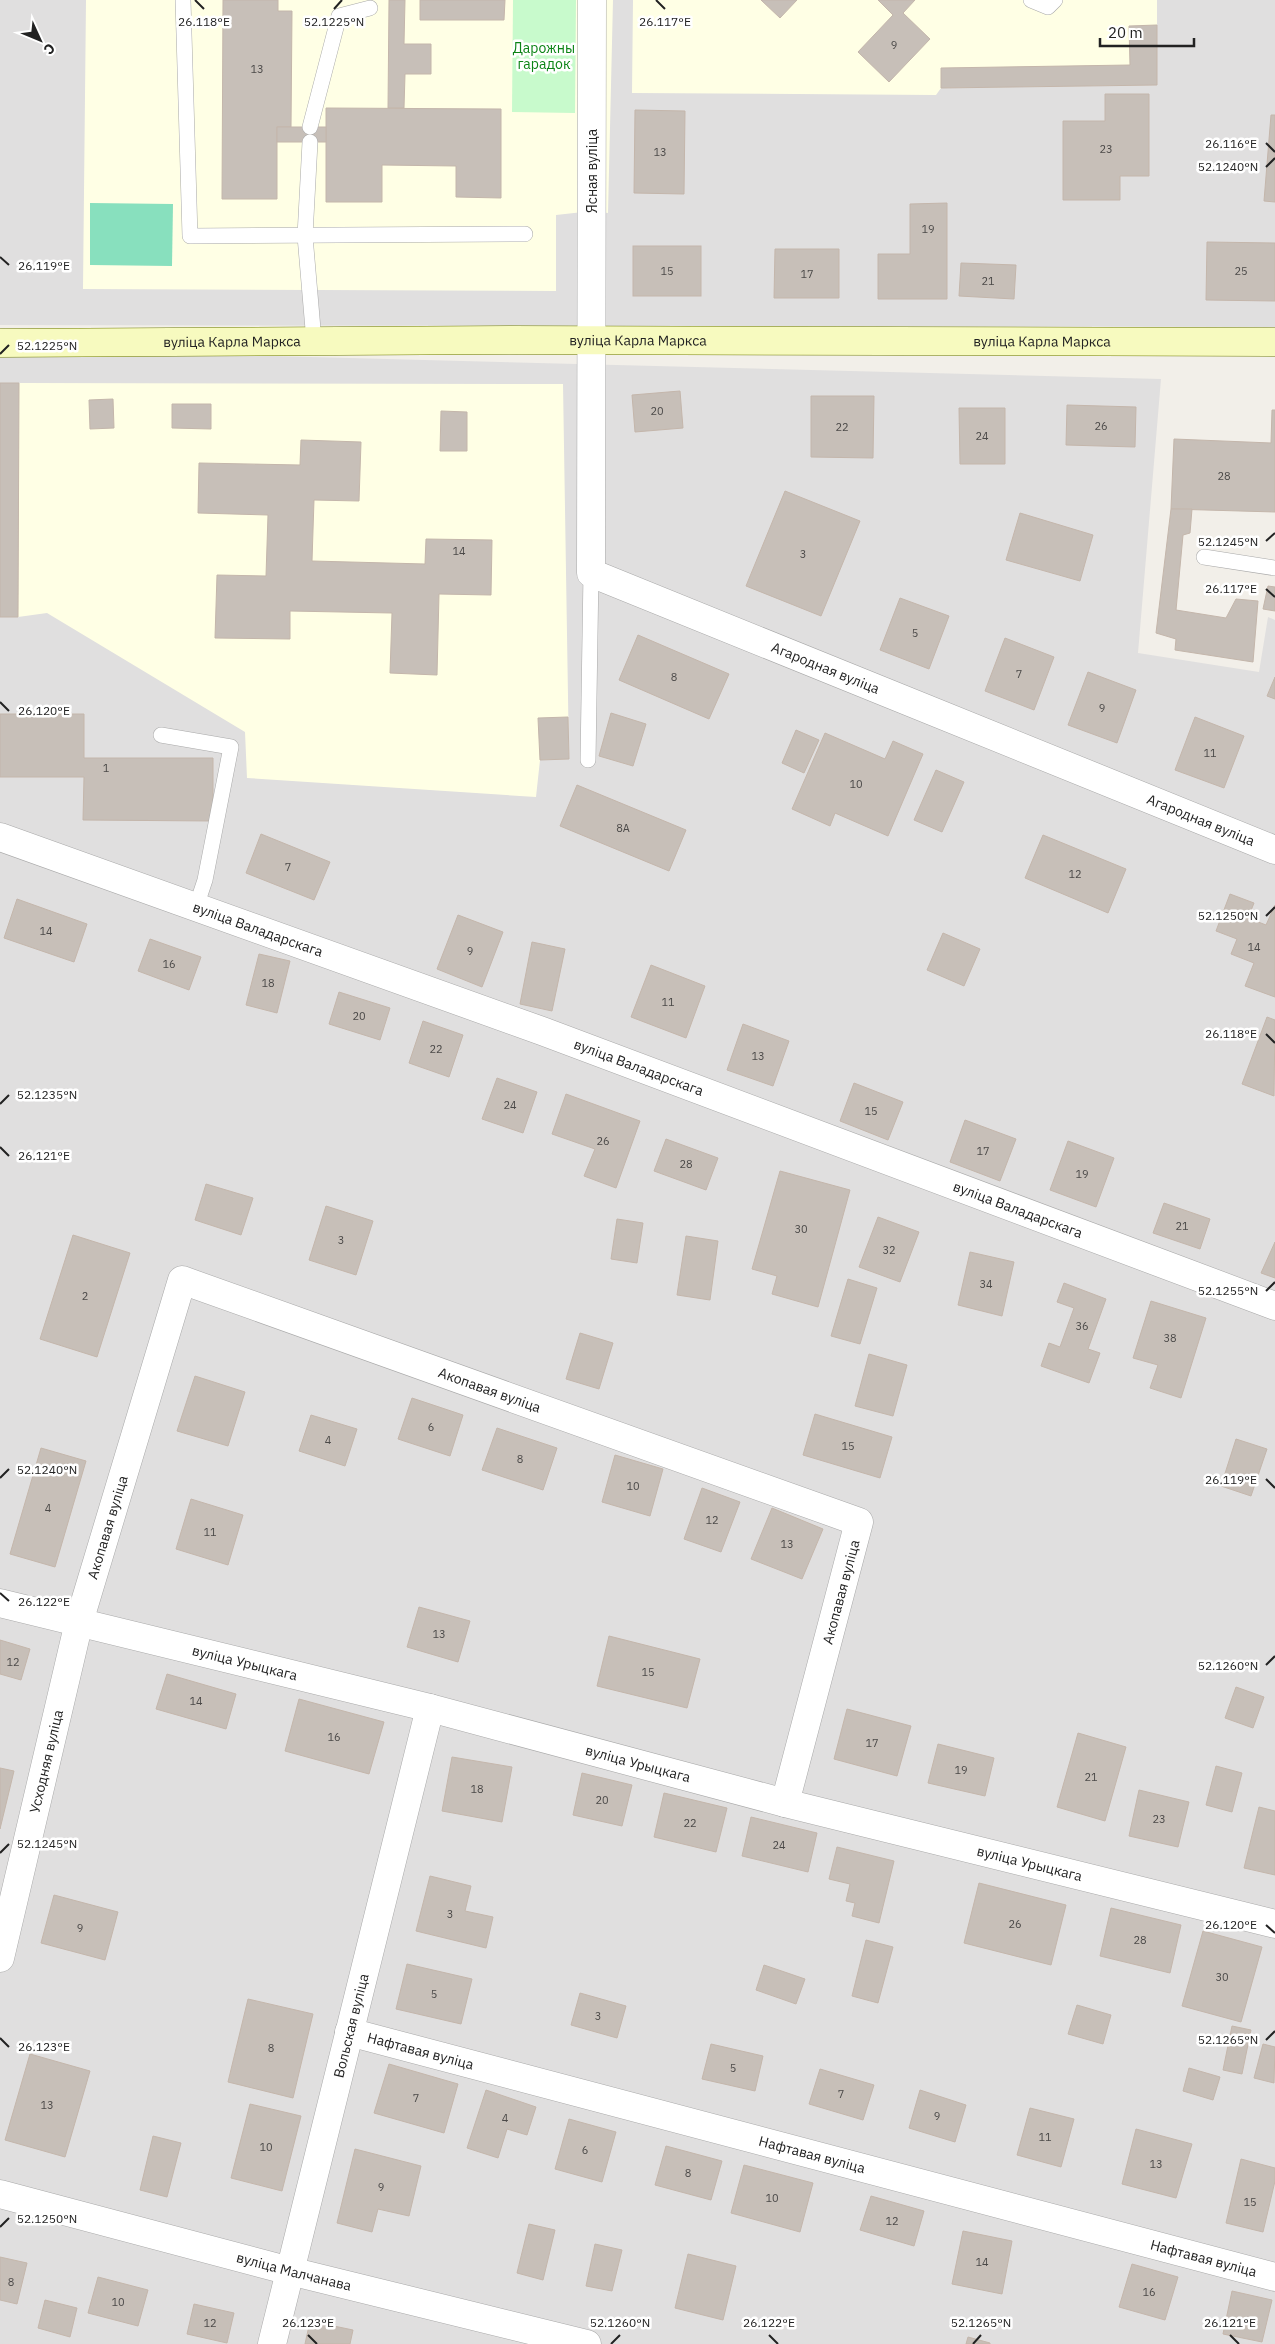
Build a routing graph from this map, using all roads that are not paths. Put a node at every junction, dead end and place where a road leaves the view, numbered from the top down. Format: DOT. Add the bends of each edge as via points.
graph roads {
  1 [pos="182,0"];
  2 [pos="592,0"];
  3 [pos="1031,0"];
  4 [pos="1055,0"];
  5 [pos="370,8"];
  6 [pos="525,234"];
  7 [pos="305,236"];
  8 [pos="314,341"];
  9 [pos="591,342"];
  10 [pos="1275,342"];
  11 [pos="0,343"];
  12 [pos="1204,557"];
  13 [pos="1275,568"];
  14 [pos="591,574"];
  15 [pos="161,735"];
  16 [pos="588,760"];
  17 [pos="0,836"];
  18 [pos="1275,850"];
  19 [pos="196,907"];
  20 [pos="1275,1306"];
  21 [pos="0,1603"];
  22 [pos="79,1622"];
  23 [pos="430,1708"];
  24 [pos="785,1803"];
  25 [pos="1275,1924"];
  26 [pos="0,1958"];
  27 [pos="349,2032"];
  28 [pos="0,2194"];
  29 [pos="290,2271"];
  30 [pos="1275,2278"];
  31 [pos="272,2344"];
  32 [pos="588,2344"];
  1 -- 7 [label="lane" via="190,236"];
  2 -- 9 [label="street, Ясная вуліца"];
  3 -- 4 [label="lane" via="1048,7"];
  5 -- 7 [label="lane" via="339,16 310,134"];
  6 -- 7 [label="lane"];
  7 -- 8 [label="lane"];
  8 -- 9 [label="main road, вуліца Карла Маркса"];
  8 -- 11 [label="main road, вуліца Карла Маркса"];
  9 -- 10 [label="main road, вуліца Карла Маркса"];
  9 -- 14 [label="street"];
  12 -- 13 [label="lane"];
  14 -- 16 [label="lane"];
  14 -- 18 [label="street, Агародная вуліца"];
  15 -- 19 [label="lane" via="230,747 205,880"];
  17 -- 19 [label="street, вуліца Валадарскага"];
  19 -- 20 [label="street, вуліца Валадарскага" via="542,1031"];
  21 -- 22 [label="street, вуліца Урыцкага"];
  22 -- 23 [label="street, вуліца Урыцкага"];
  22 -- 24 [label="street, Акопавая вуліца" via="182,1280 859,1522"];
  22 -- 26 [label="street, Усходняя вуліца"];
  23 -- 24 [label="street, вуліца Урыцкага"];
  23 -- 27 [label="street, Вольская вуліца"];
  24 -- 25 [label="street, вуліца Урыцкага"];
  27 -- 29 [label="street, Вольская вуліца"];
  27 -- 30 [label="street, Нафтавая вуліца"];
  28 -- 29 [label="street, вуліца Малчанава"];
  29 -- 31 [label="street, Вольская вуліца"];
  29 -- 32 [label="street, вуліца Малчанава"];
}
